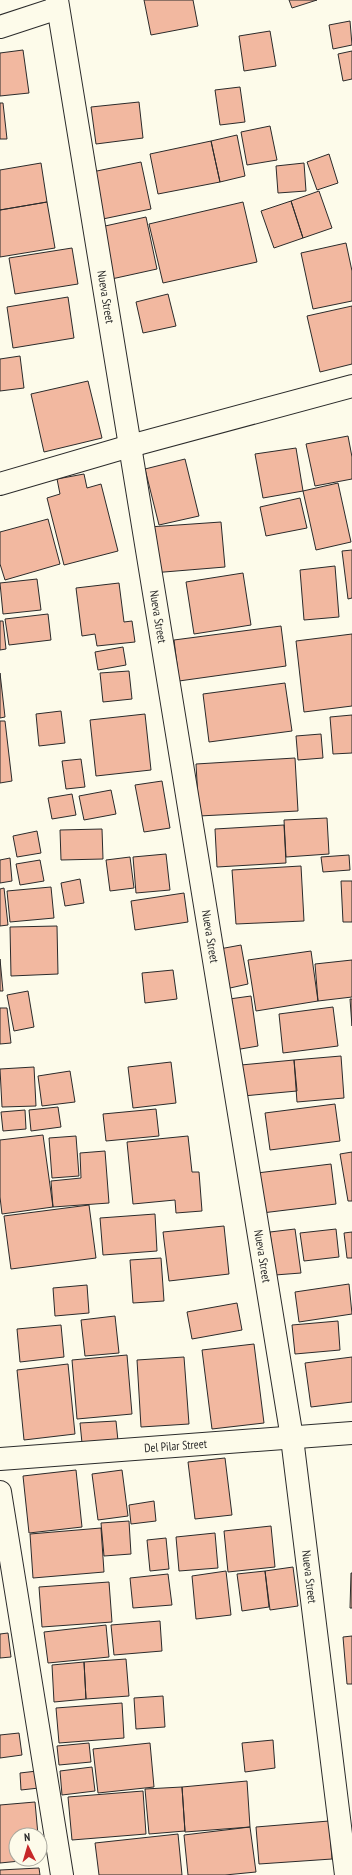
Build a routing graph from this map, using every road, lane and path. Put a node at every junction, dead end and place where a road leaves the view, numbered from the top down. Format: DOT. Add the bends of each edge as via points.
graph roads {
  1 [pos="58,4"];
  2 [pos="0,26"];
  3 [pos="352,386"];
  4 [pos="130,446"];
  5 [pos="0,484"];
  6 [pos="352,1433"];
  7 [pos="292,1438"];
  8 [pos="0,1459"];
  9 [pos="0,1492"];
  10 [pos="62,1875"];
  11 [pos="346,1875"];
  1 -- 2 [label="street"];
  1 -- 4 [label="street, Nueva Street"];
  3 -- 4 [label="street"];
  4 -- 5 [label="street"];
  4 -- 7 [label="street, Nueva Street"];
  6 -- 7 [label="street, Del Pilar Street"];
  7 -- 8 [label="street, Del Pilar Street"];
  7 -- 11 [label="street, Nueva Street"];
  9 -- 10 [label="street"];
}
